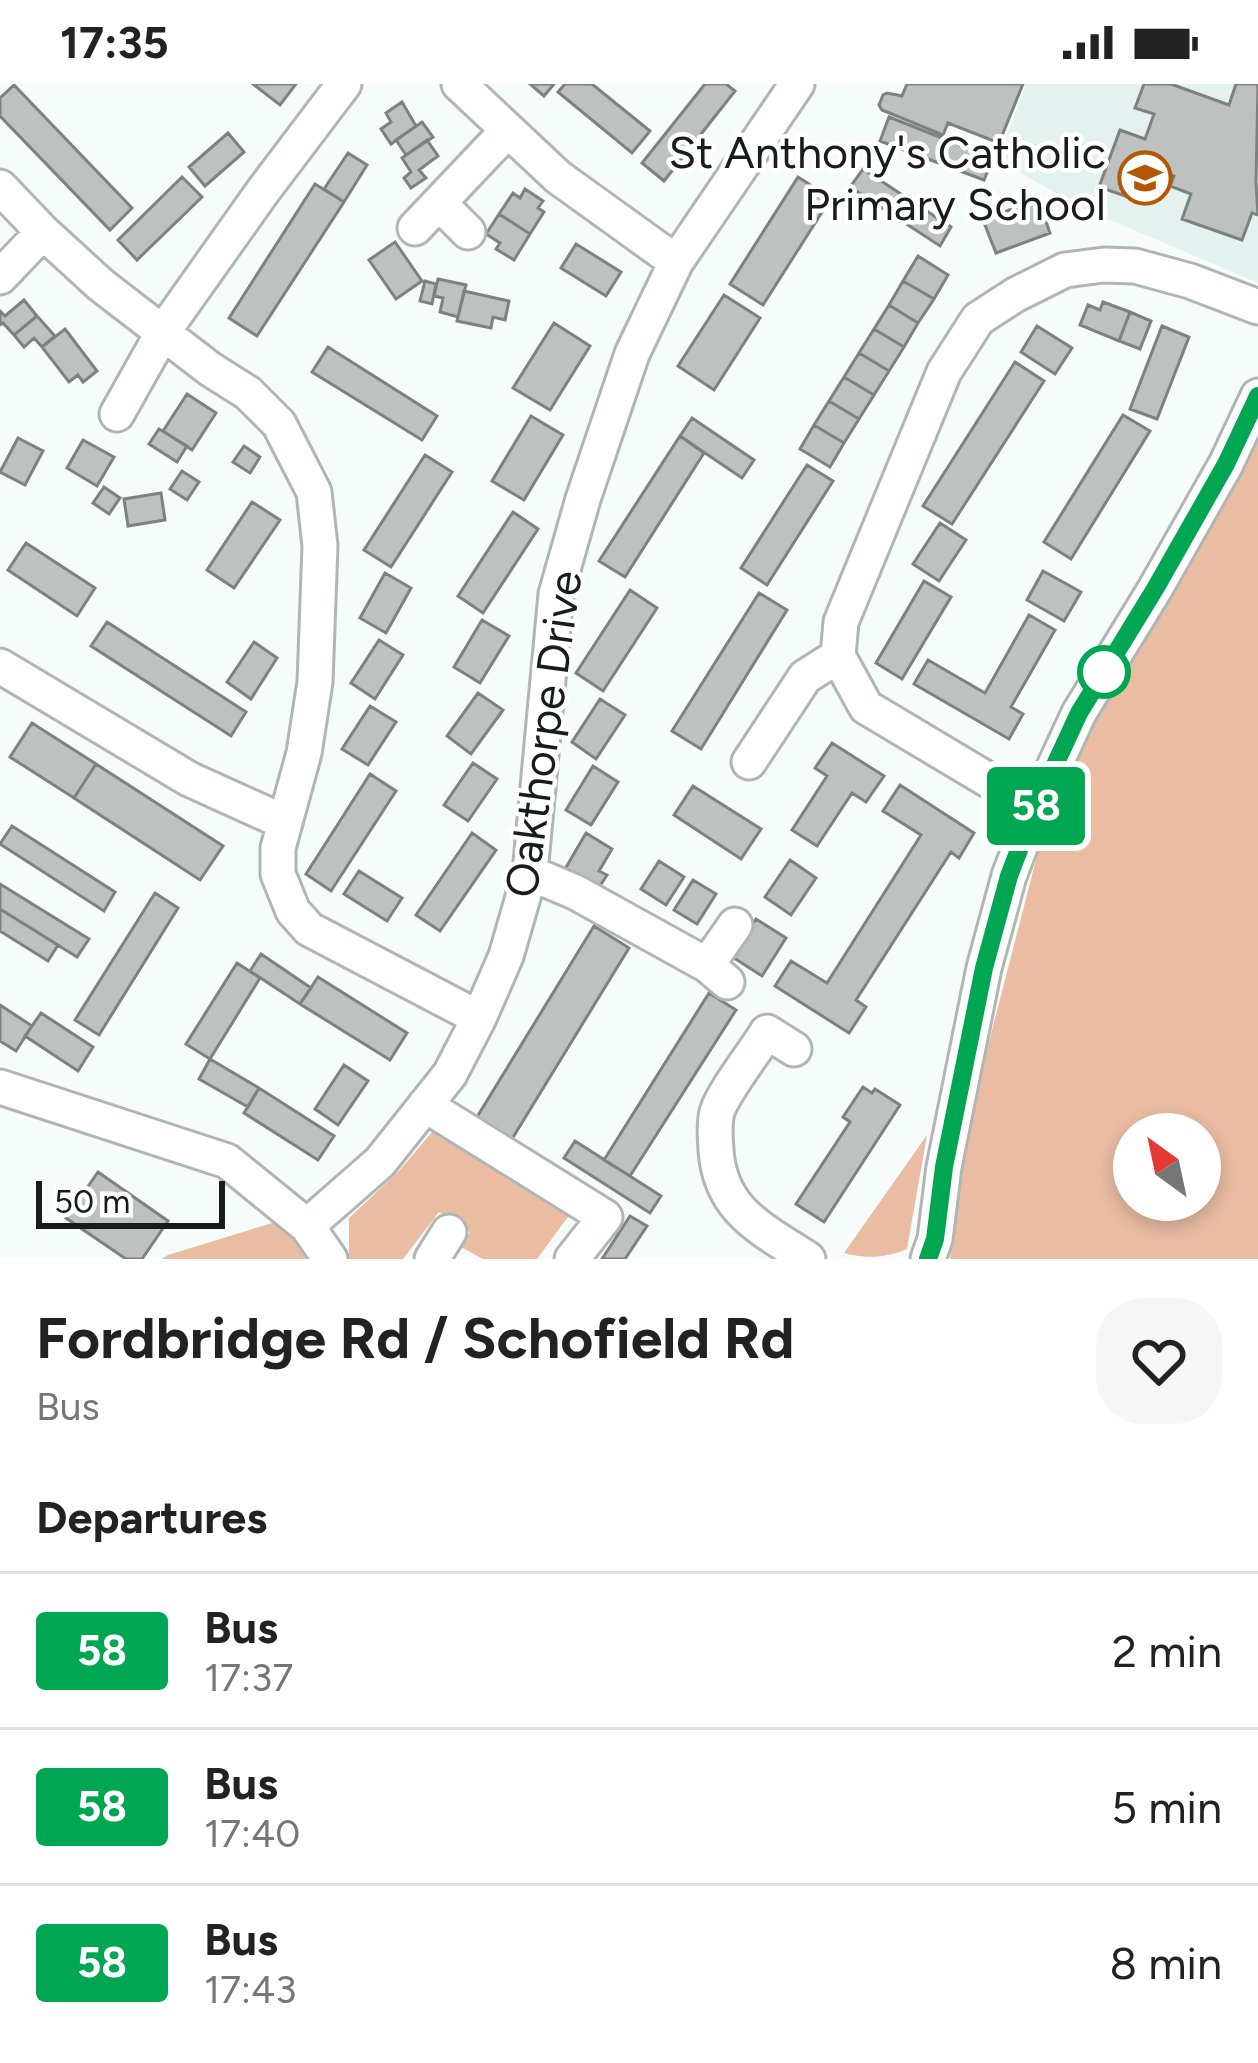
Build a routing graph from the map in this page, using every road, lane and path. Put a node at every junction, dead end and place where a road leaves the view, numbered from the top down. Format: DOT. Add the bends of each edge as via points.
graph roads {
  1 [pos="344,84"];
  2 [pos="459,84"];
  3 [pos="797,84"];
  4 [pos="508,130"];
  5 [pos="0,187"];
  6 [pos="43,232"];
  7 [pos="469,232"];
  8 [pos="676,262"];
  9 [pos="0,277"];
  10 [pos="1258,307"];
  11 [pos="163,332"];
  12 [pos="1258,396"];
  13 [pos="117,414"];
  14 [pos="838,656"];
  15 [pos="0,666"];
  16 [pos="749,762"];
  17 [pos="1035,808"];
  18 [pos="284,821"];
  19 [pos="530,873"];
  20 [pos="735,925"];
  21 [pos="479,1018"];
  22 [pos="794,1049"];
  23 [pos="0,1087"];
  24 [pos="425,1106"];
  25 [pos="307,1226"];
  26 [pos="330,1259"];
  27 [pos="572,1259"];
  28 [pos="808,1259"];
  29 [pos="928,1259"];
  1 -- 11 [label="street"];
  2 -- 4 [label="street"];
  3 -- 8 [label="street, Oakthorpe Drive"];
  4 -- 7 [label="street" via="427,216"];
  4 -- 8 [label="street" via="557,177"];
  5 -- 6 [label="street"];
  6 -- 9 [label="street"];
  6 -- 11 [label="street"];
  8 -- 19 [label="street, Oakthorpe Drive" via="632,354 556,594"];
  10 -- 14 [label="street" via="1135,266 1104,265 1065,270 978,320 944,372 841,622"];
  11 -- 13 [label="street"];
  11 -- 18 [label="street" via="279,424 314,492 316,682"];
  12 -- 17 [label="street" via="1079,713"];
  14 -- 16 [label="street" via="805,677"];
  14 -- 17 [label="street" via="866,707"];
  15 -- 18 [label="street" via="189,779"];
  17 -- 29 [label="street" via="984,968"];
  18 -- 21 [label="street" via="278,874 309,929"];
  19 -- 20 [label="street" via="717,974"];
  19 -- 21 [label="street, Oakthorpe Drive"];
  21 -- 24 [label="street, Oakthorpe Drive"];
  22 -- 28 [label="street" via="767,1032 718,1109 715,1139 733,1204"];
  23 -- 25 [label="street" via="227,1161"];
  24 -- 25 [label="street, Oakthorpe Drive" via="380,1162"];
  24 -- 27 [label="street" via="605,1216"];
  25 -- 26 [label="street"];
}
